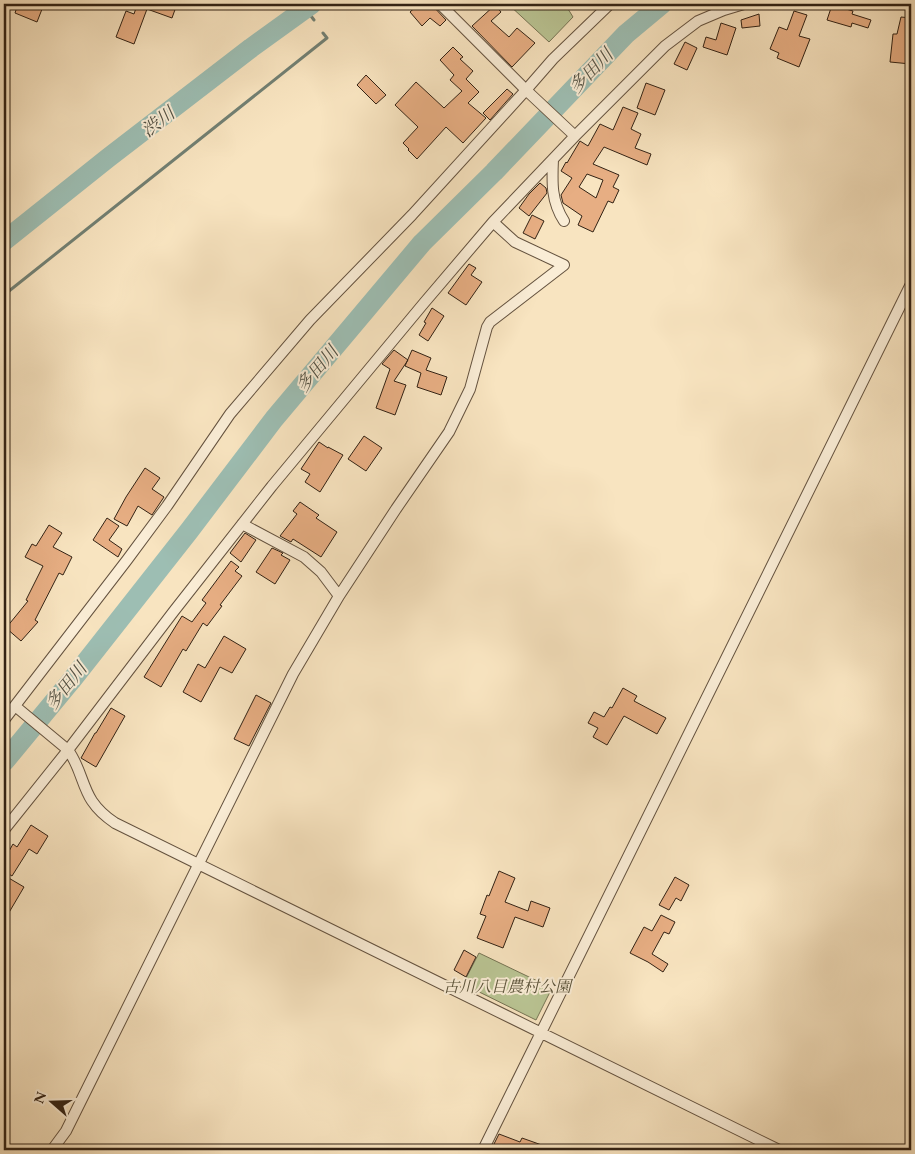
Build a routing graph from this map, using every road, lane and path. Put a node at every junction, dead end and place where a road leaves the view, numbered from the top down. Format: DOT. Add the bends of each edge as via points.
graph roads {
  1 [pos="440,4"];
  2 [pos="610,4"];
  3 [pos="744,4"];
  4 [pos="528,92"];
  5 [pos="572,133"];
  6 [pos="553,160"];
  7 [pos="564,221"];
  8 [pos="493,222"];
  9 [pos="911,284"];
  10 [pos="242,524"];
  11 [pos="340,596"];
  12 [pos="17,708"];
  13 [pos="4,720"];
  14 [pos="66,748"];
  15 [pos="4,830"];
  16 [pos="199,865"];
  17 [pos="541,1033"];
  18 [pos="52,1150"];
  19 [pos="483,1150"];
  20 [pos="779,1150"];
  1 -- 4 [label="street"];
  2 -- 4 [label="street" via="553,59"];
  3 -- 5 [label="street" via="698,21 665,46"];
  4 -- 5 [label="street"];
  4 -- 12 [label="street" via="310,320 230,414 128,560"];
  5 -- 6 [label="street"];
  6 -- 7 [label="street" via="552,188"];
  6 -- 8 [label="street"];
  8 -- 10 [label="street"];
  8 -- 11 [label="street" via="515,242 564,265 490,322 470,389 449,432"];
  9 -- 17 [label="street"];
  10 -- 11 [label="street" via="304,557"];
  10 -- 14 [label="street"];
  11 -- 16 [label="street" via="293,674"];
  12 -- 13 [label="street"];
  12 -- 14 [label="street"];
  14 -- 15 [label="street"];
  14 -- 16 [label="street" via="74,758 91,801 103,815"];
  16 -- 17 [label="street"];
  16 -- 18 [label="street" via="66,1131"];
  17 -- 19 [label="street"];
  17 -- 20 [label="street"];
}
